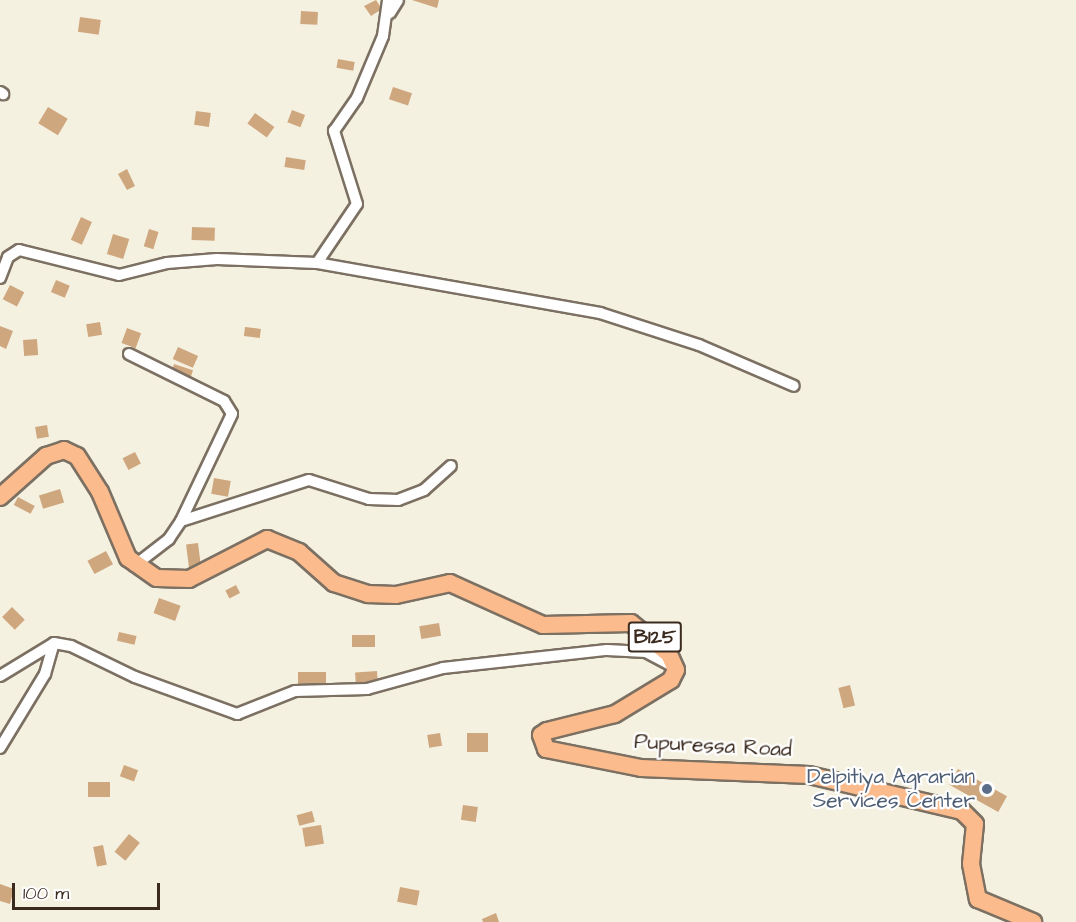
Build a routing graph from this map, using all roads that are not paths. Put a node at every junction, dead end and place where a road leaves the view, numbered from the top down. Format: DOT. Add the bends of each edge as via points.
graph roads {
  1 [pos="388,0"];
  2 [pos="398,0"];
  3 [pos="390,13"];
  4 [pos="317,263"];
  5 [pos="0,278"];
  6 [pos="129,354"];
  7 [pos="794,386"];
  8 [pos="451,466"];
  9 [pos="0,497"];
  10 [pos="181,520"];
  11 [pos="134,566"];
  12 [pos="54,643"];
  13 [pos="676,670"];
  14 [pos="0,676"];
  15 [pos="0,748"];
  16 [pos="1033,922"];
  1 -- 3 [label="street"];
  2 -- 3 [label="street"];
  3 -- 4 [label="street" via="357,98 334,131 357,204"];
  4 -- 5 [label="street" via="217,259 167,263 119,275 19,250 8,257"];
  4 -- 7 [label="street" via="600,313 699,345"];
  6 -- 10 [label="street" via="231,408"];
  8 -- 10 [label="street" via="424,490 398,500 369,499 309,480"];
  9 -- 11 [label="main road" via="46,456 72,452 100,492"];
  10 -- 11 [label="street" via="168,539"];
  11 -- 13 [label="main road, B125" via="157,578 189,579 267,539 299,552 334,583 368,594 396,595 450,583 543,625 631,623 656,638"];
  12 -- 13 [label="street" via="237,714 295,691 368,689 443,668 607,650 646,652"];
  12 -- 14 [label="street"];
  12 -- 15 [label="street" via="45,674"];
  13 -- 16 [label="main road, Pupuressa Road / B125" via="668,683 615,714 547,731 541,742 546,749 641,768 808,775 962,811 975,825 971,864 978,899"];
}
